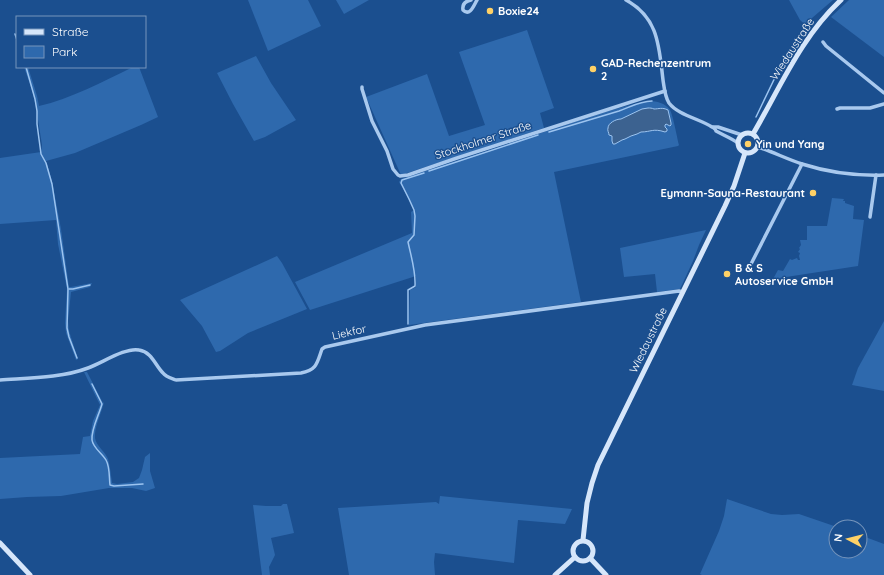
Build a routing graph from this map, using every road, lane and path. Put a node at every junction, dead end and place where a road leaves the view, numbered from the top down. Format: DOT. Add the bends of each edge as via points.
graph roads {
  1 [pos="471,0"];
  2 [pos="477,0"];
  3 [pos="626,0"];
  4 [pos="841,0"];
  5 [pos="824,42"];
  6 [pos="362,87"];
  7 [pos="665,91"];
  8 [pos="884,93"];
  9 [pos="884,104"];
  10 [pos="837,109"];
  11 [pos="712,127"];
  12 [pos="753,134"];
  13 [pos="742,135"];
  14 [pos="738,143"];
  15 [pos="758,147"];
  16 [pos="745,153"];
  17 [pos="802,164"];
  18 [pos="876,175"];
  19 [pos="884,175"];
  20 [pos="870,217"];
  21 [pos="750,266"];
  22 [pos="683,292"];
  23 [pos="0,380"];
  24 [pos="583,540"];
  25 [pos="0,543"];
  26 [pos="575,557"];
  27 [pos="590,558"];
  28 [pos="30,575"];
  29 [pos="554,575"];
  30 [pos="606,575"];
  1 -- 2 [label="street" via="463,5 465,12 470,11"];
  3 -- 7 [label="street" via="640,10 654,31"];
  4 -- 12 [label="main road, Wiedaustraße" via="803,46"];
  5 -- 8 [label="street"];
  6 -- 7 [label="street, Stockholmer Straße" via="377,132 393,169 400,176"];
  7 -- 11 [label="street" via="667,100 673,107"];
  9 -- 10 [label="street" via="870,108"];
  11 -- 13 [label="street"];
  11 -- 14 [label="street"];
  12 -- 13 [label="main road"];
  12 -- 15 [label="main road" via="758,138"];
  13 -- 14 [label="main road"];
  14 -- 16 [label="main road"];
  15 -- 16 [label="main road" via="754,152"];
  15 -- 17 [label="street"];
  16 -- 22 [label="main road, Wiedaustraße" via="734,186"];
  17 -- 18 [label="street" via="843,173"];
  17 -- 21 [label="street"];
  18 -- 19 [label="street"];
  18 -- 20 [label="street"];
  22 -- 23 [label="street, Liekfor" via="409,328 325,347 315,367 301,374 176,380 163,374 149,355 140,350 130,349 89,368 73,372"];
  22 -- 24 [label="main road, Wiedaustraße" via="598,466 586,503"];
  24 -- 26 [label="main road" via="574,546 572,552"];
  24 -- 27 [label="main road" via="592,547 593,553"];
  25 -- 28 [label="main road"];
  26 -- 27 [label="main road" via="581,561"];
  26 -- 29 [label="main road"];
  27 -- 30 [label="main road"];
}
